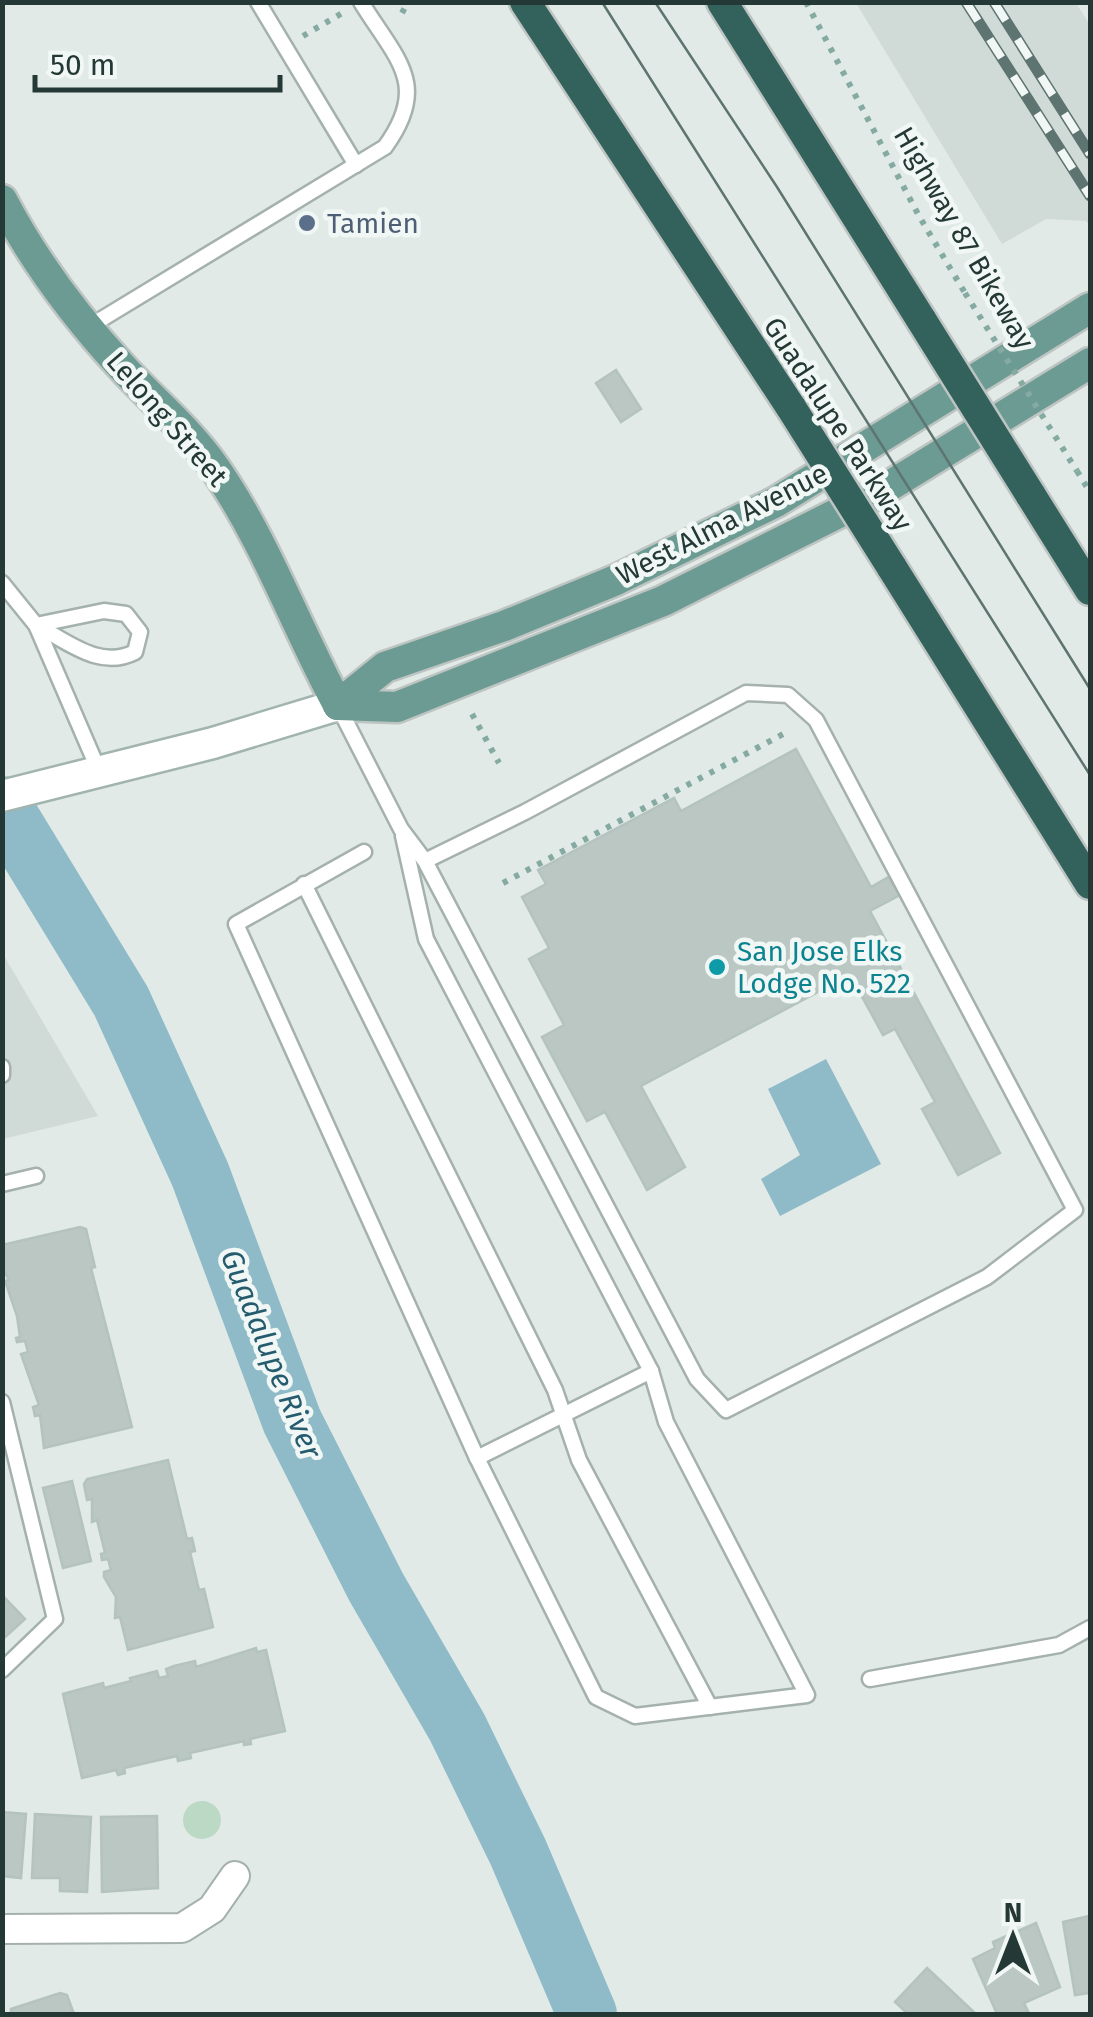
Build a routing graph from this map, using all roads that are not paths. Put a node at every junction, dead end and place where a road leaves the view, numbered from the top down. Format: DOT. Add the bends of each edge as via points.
graph roads {
  1 [pos="258,2"];
  2 [pos="525,2"];
  3 [pos="722,2"];
  4 [pos="361,3"];
  5 [pos="356,164"];
  6 [pos="2,200"];
  7 [pos="1090,308"];
  8 [pos="88,328"];
  9 [pos="1090,363"];
  10 [pos="2,583"];
  11 [pos="1090,590"];
  12 [pos="36,625"];
  13 [pos="338,706"];
  14 [pos="91,774"];
  15 [pos="2,796"];
  16 [pos="401,829"];
  17 [pos="364,852"];
  18 [pos="425,860"];
  19 [pos="304,884"];
  20 [pos="1090,884"];
  21 [pos="2,1067"];
  22 [pos="2,1076"];
  23 [pos="36,1176"];
  24 [pos="2,1184"];
  25 [pos="651,1372"];
  26 [pos="2,1402"];
  27 [pos="563,1412"];
  28 [pos="477,1458"];
  29 [pos="1090,1628"];
  30 [pos="2,1670"];
  31 [pos="870,1679"];
  32 [pos="710,1707"];
  33 [pos="235,1876"];
  34 [pos="2,1928"];
  1 -- 5 [label="lane"];
  2 -- 20 [label="highway, Guadalupe Parkway, bridge" via="792,408"];
  3 -- 11 [label="highway, bridge"];
  4 -- 5 [label="lane" via="407,76 406,118 385,146"];
  5 -- 8 [label="lane"];
  6 -- 8 [label="main road, Lelong Street" via="31,255"];
  7 -- 13 [label="main road, West Alma Avenue" via="776,502 582,594 385,667"];
  8 -- 13 [label="main road, Lelong Street" via="214,466 273,568"];
  9 -- 13 [label="main road, West Alma Avenue" via="878,492 662,601 398,706"];
  10 -- 12 [label="lane"];
  12 -- 12 [label="lane" via="104,611 126,614 140,632 135,652 118,661 90,655"];
  12 -- 14 [label="lane"];
  13 -- 14 [label="main road, West Alma Avenue"];
  13 -- 16 [label="lane"];
  14 -- 15 [label="main road, West Alma Avenue"];
  16 -- 18 [label="lane"];
  16 -- 25 [label="lane" via="426,938"];
  17 -- 19 [label="lane"];
  18 -- 18 [label="lane" via="696,1379 726,1410 987,1277 1076,1210 816,720 788,695 746,693"];
  19 -- 27 [label="lane"];
  19 -- 28 [label="lane" via="236,924"];
  21 -- 22 [label="lane"];
  23 -- 24 [label="lane"];
  25 -- 27 [label="lane"];
  25 -- 32 [label="lane" via="666,1422 807,1695"];
  26 -- 30 [label="lane" via="55,1619"];
  27 -- 28 [label="lane"];
  27 -- 32 [label="lane" via="579,1460"];
  28 -- 32 [label="lane" via="596,1697 635,1716"];
  29 -- 31 [label="lane" via="1059,1645"];
  33 -- 34 [label="street" via="212,1908 182,1928"];
}
